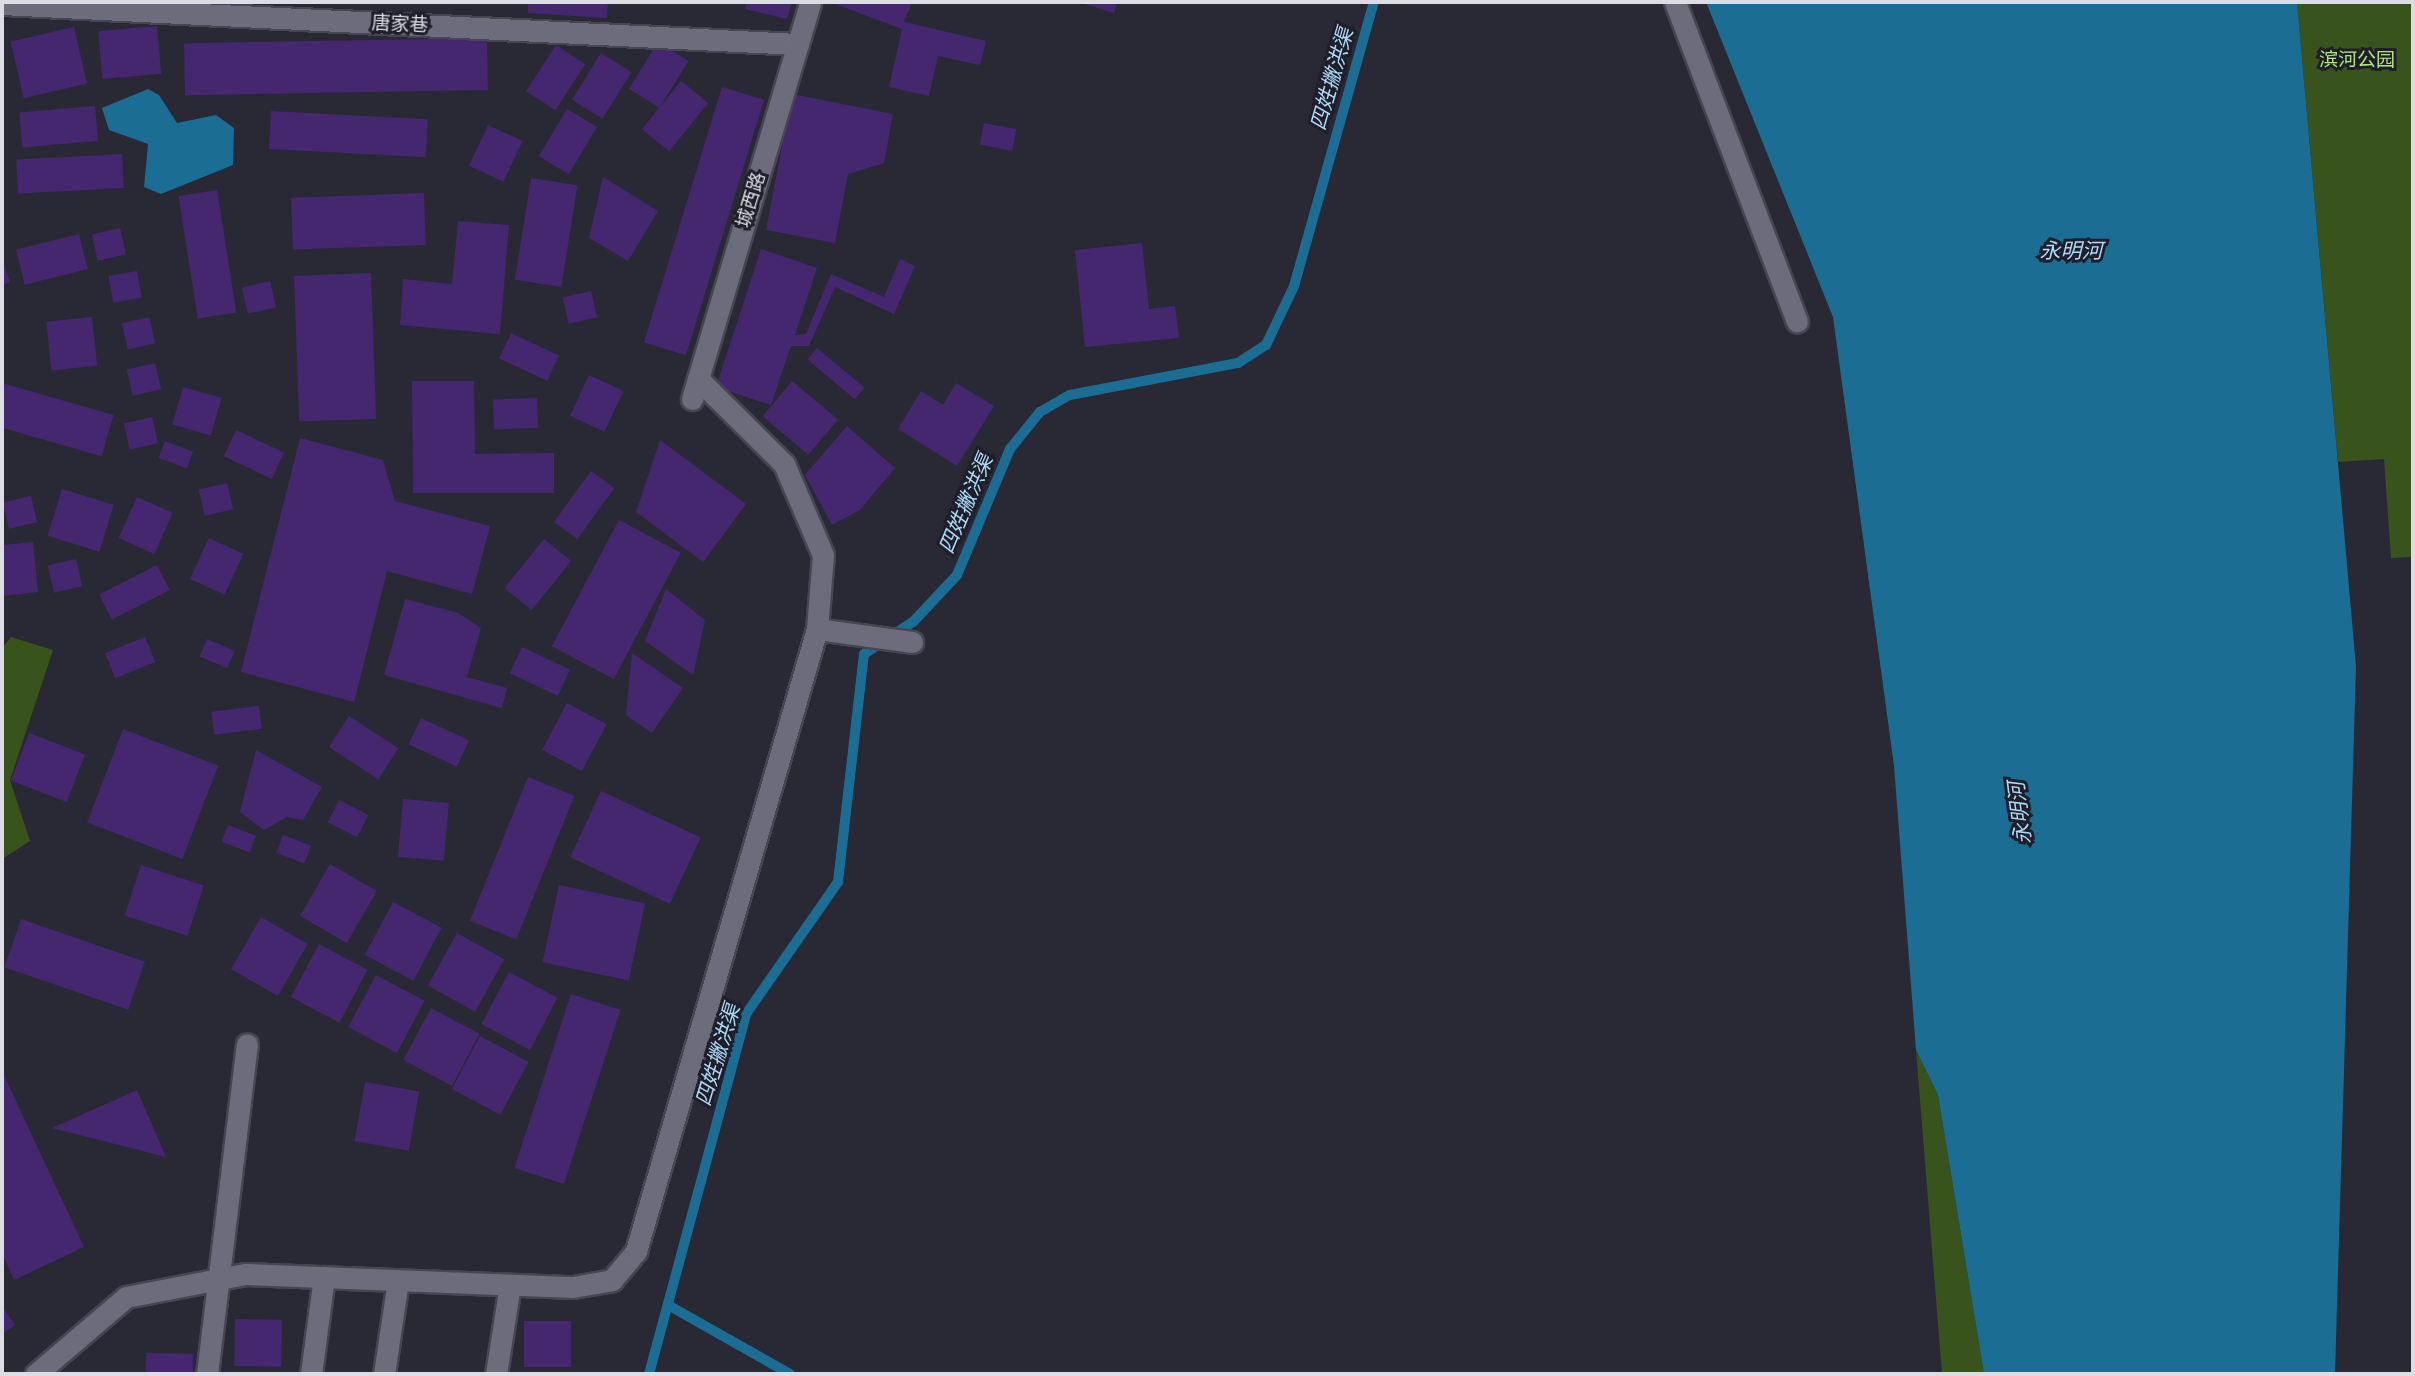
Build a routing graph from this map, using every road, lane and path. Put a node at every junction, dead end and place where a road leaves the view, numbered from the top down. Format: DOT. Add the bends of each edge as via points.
graph roads {
  1 [pos="810,2"];
  2 [pos="1675,2"];
  3 [pos="2,4"];
  4 [pos="195,8"];
  5 [pos="798,44"];
  6 [pos="1797,321"];
  7 [pos="817,629"];
  8 [pos="912,642"];
  9 [pos="247,1044"];
  10 [pos="324,1277"];
  11 [pos="221,1279"];
  12 [pos="398,1280"];
  13 [pos="510,1285"];
  14 [pos="36,1374"];
  15 [pos="207,1374"];
  16 [pos="311,1374"];
  17 [pos="384,1374"];
  18 [pos="496,1374"];
  1 -- 5 [label="street, 城西路"];
  2 -- 6 [label="street"];
  3 -- 4 [label="street, 唐家巷"];
  4 -- 5 [label="street, 唐家巷"];
  5 -- 7 [label="street, 城西路" via="695,389 784,464 823,555"];
  7 -- 8 [label="street"];
  7 -- 13 [label="street" via="636,1251 612,1280 573,1287"];
  9 -- 11 [label="street"];
  10 -- 11 [label="street" via="246,1274"];
  10 -- 12 [label="street"];
  10 -- 16 [label="street"];
  11 -- 14 [label="street" via="126,1297"];
  11 -- 15 [label="street"];
  12 -- 13 [label="street"];
  12 -- 17 [label="street"];
  13 -- 18 [label="street"];
}
